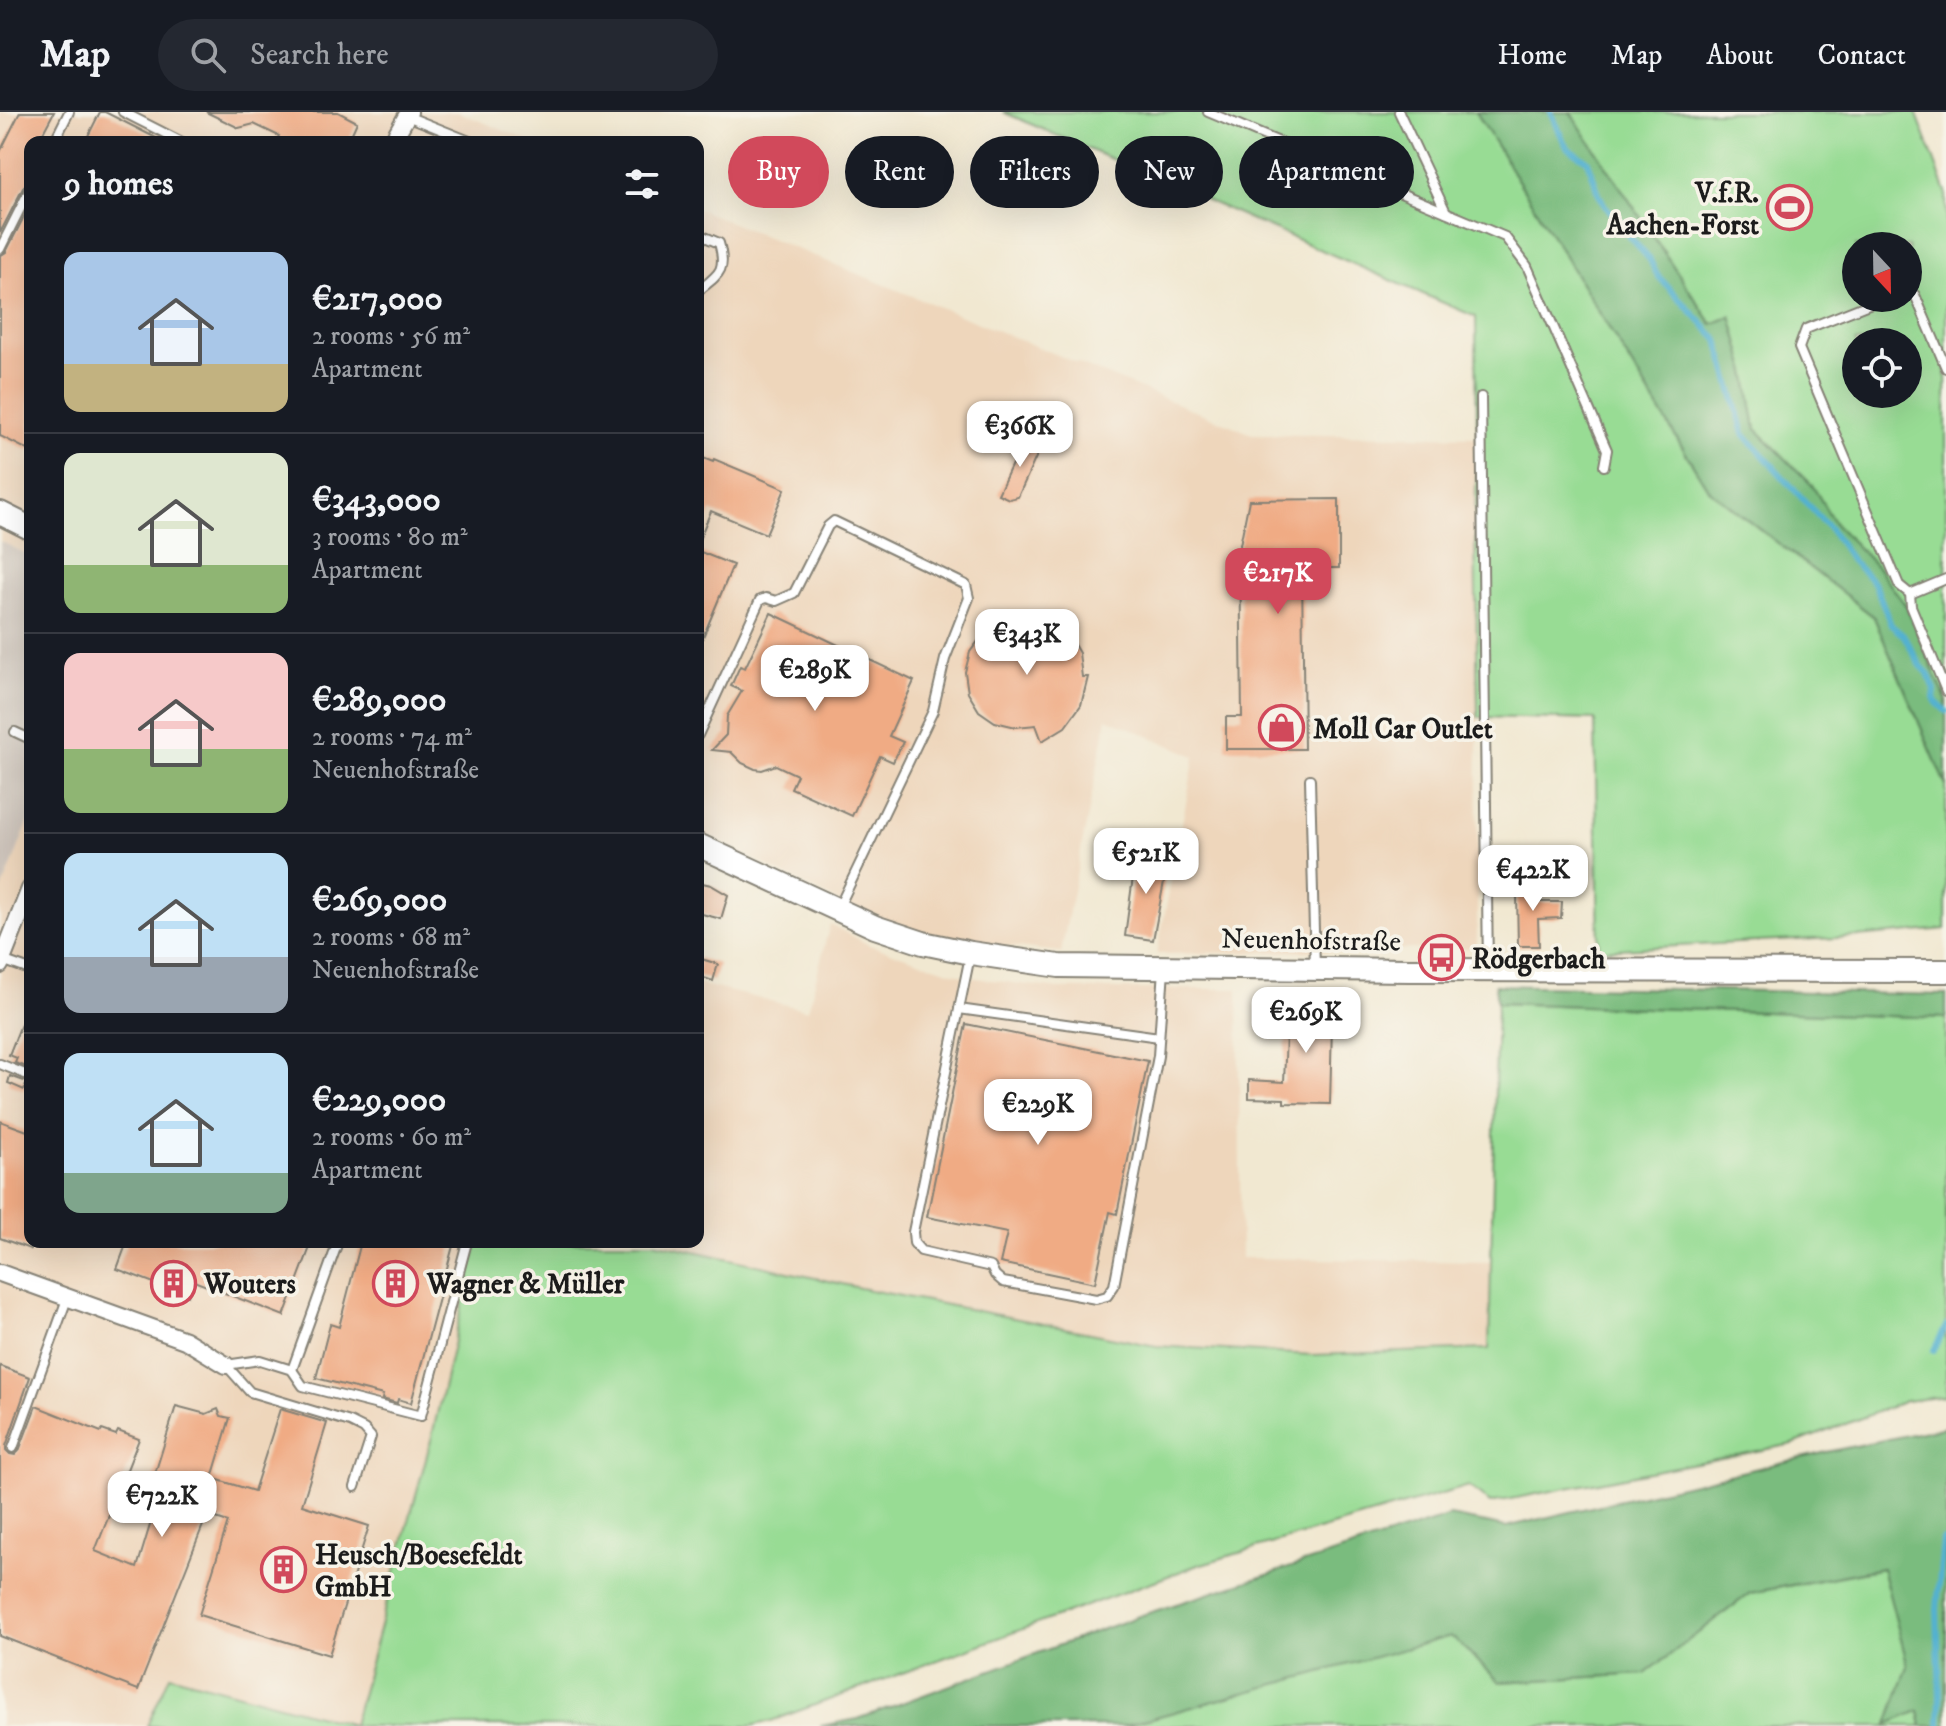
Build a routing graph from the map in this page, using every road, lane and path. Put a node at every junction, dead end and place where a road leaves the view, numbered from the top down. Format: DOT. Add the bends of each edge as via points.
graph roads {
  1 [pos="69,112"];
  2 [pos="123,112"];
  3 [pos="1208,112"];
  4 [pos="1399,112"];
  5 [pos="408,114"];
  6 [pos="57,136"];
  7 [pos="170,136"];
  8 [pos="395,136"];
  9 [pos="458,136"];
  10 [pos="24,201"];
  11 [pos="1446,212"];
  12 [pos="704,237"];
  13 [pos="0,249"];
  14 [pos="704,286"];
  15 [pos="1922,311"];
  16 [pos="1849,312"];
  17 [pos="1946,368"];
  18 [pos="1481,397"];
  19 [pos="1604,466"];
  20 [pos="0,513"];
  21 [pos="24,525"];
  22 [pos="1946,579"];
  23 [pos="1910,594"];
  24 [pos="1946,691"];
  25 [pos="704,722"];
  26 [pos="15,732"];
  27 [pos="24,736"];
  28 [pos="1310,779"];
  29 [pos="704,848"];
  30 [pos="24,904"];
  31 [pos="838,910"];
  32 [pos="971,953"];
  33 [pos="1,963"];
  34 [pos="1164,968"];
  35 [pos="24,969"];
  36 [pos="1315,969"];
  37 [pos="1488,970"];
  38 [pos="1946,971"];
  39 [pos="959,1009"];
  40 [pos="1159,1037"];
  41 [pos="0,1064"];
  42 [pos="24,1074"];
  43 [pos="336,1248"];
  44 [pos="465,1248"];
  45 [pos="0,1273"];
  46 [pos="67,1299"];
  47 [pos="226,1365"];
  48 [pos="292,1370"];
  49 [pos="13,1448"];
  50 [pos="355,1487"];
  1 -- 6 [label="lane"];
  2 -- 7 [label="lane"];
  3 -- 11 [label="lane"];
  4 -- 11 [label="lane"];
  5 -- 8 [label="street"];
  5 -- 9 [label="lane"];
  10 -- 13 [label="lane"];
  11 -- 19 [label="lane" via="1505,237 1527,266 1607,450"];
  12 -- 14 [label="lane" via="719,243 723,259 718,275"];
  15 -- 17 [label="lane"];
  16 -- 23 [label="lane" via="1806,329 1799,348 1899,585"];
  18 -- 37 [label="lane"];
  20 -- 21 [label="street"];
  22 -- 23 [label="lane"];
  23 -- 24 [label="lane"];
  25 -- 31 [label="lane" via="760,600 776,601 794,593 834,521 966,585 969,598 945,659 933,711"];
  26 -- 27 [label="lane"];
  28 -- 36 [label="lane"];
  29 -- 31 [label="street, Neuenhofstraße"];
  30 -- 33 [label="street"];
  31 -- 32 [label="street, Neuenhofstraße" via="923,943"];
  32 -- 34 [label="street, Neuenhofstraße" via="1059,966"];
  32 -- 39 [label="lane"];
  33 -- 35 [label="lane"];
  34 -- 36 [label="street, Neuenhofstraße"];
  34 -- 40 [label="lane"];
  36 -- 37 [label="street, Neuenhofstraße"];
  37 -- 38 [label="street, Neuenhofstraße"];
  39 -- 40 [label="lane"];
  39 -- 40 [label="lane" via="914,1243 921,1251 991,1267 1003,1282 1096,1299 1107,1296 1114,1286"];
  41 -- 42 [label="lane"];
  43 -- 48 [label="lane"];
  44 -- 48 [label="lane" via="421,1416 303,1386"];
  45 -- 46 [label="street"];
  46 -- 47 [label="street" via="185,1340"];
  46 -- 49 [label="lane"];
  47 -- 48 [label="lane" via="260,1360"];
  47 -- 50 [label="lane" via="250,1392 364,1429 371,1437"];
}
